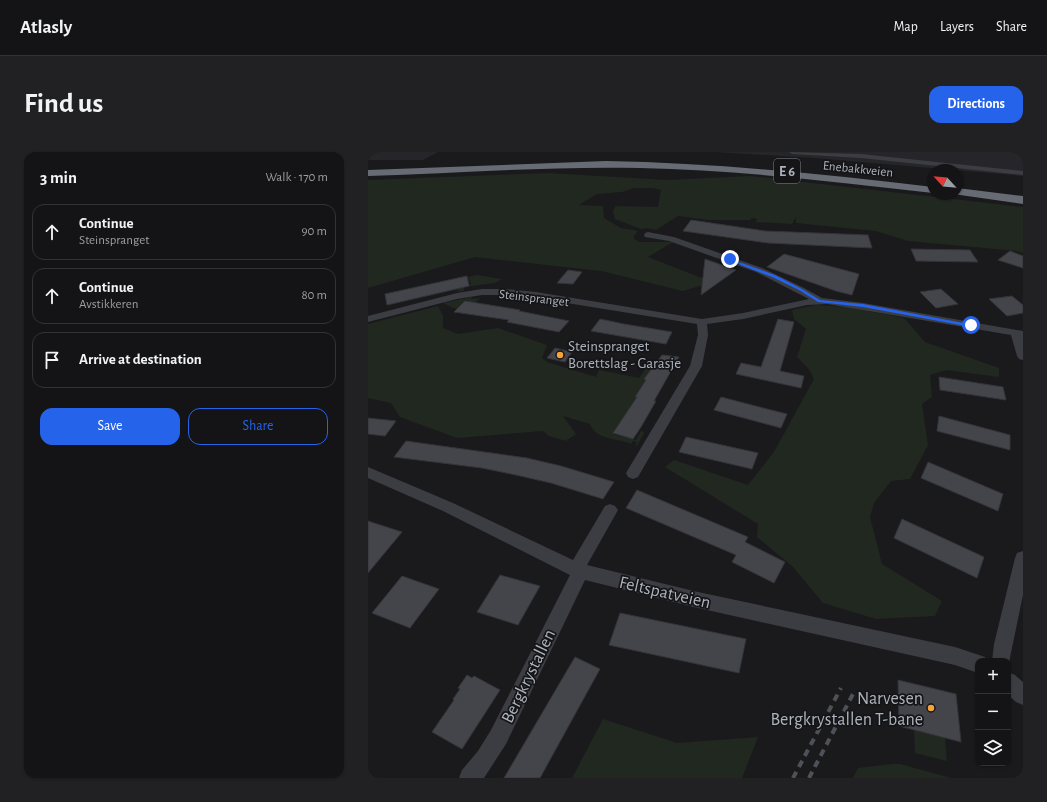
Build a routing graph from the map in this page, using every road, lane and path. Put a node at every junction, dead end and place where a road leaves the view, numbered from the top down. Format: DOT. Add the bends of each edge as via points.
graph roads {
  1 [pos="792,152"];
  2 [pos="368,170"];
  3 [pos="1023,172"];
  4 [pos="368,173"];
  5 [pos="927,185"];
  6 [pos="927,189"];
  7 [pos="963,190"];
  8 [pos="963,193"];
  9 [pos="1023,196"];
  10 [pos="1023,200"];
  11 [pos="648,235"];
  12 [pos="819,301"];
  13 [pos="368,319"];
  14 [pos="702,322"];
  15 [pos="1019,333"];
  16 [pos="1023,356"];
  17 [pos="368,472"];
  18 [pos="633,473"];
  19 [pos="610,510"];
  20 [pos="1023,558"];
  21 [pos="578,571"];
  22 [pos="1001,658"];
  23 [pos="975,663"];
  24 [pos="1011,685"];
  25 [pos="1023,695"];
  26 [pos="470,778"];
  1 -- 3 [label="street, Enebakkveien"];
  2 -- 5 [label="highway, Enebakkveien / E 6" via="640,162 745,167"];
  4 -- 6 [label="highway, Enebakkveien / E 6" via="661,165 743,170"];
  7 -- 9 [label="highway"];
  8 -- 10 [label="highway"];
  11 -- 12 [label="street" via="672,239 759,270"];
  12 -- 14 [label="street, Steinspranget"];
  12 -- 15 [label="street, Steinspranget" via="863,306"];
  13 -- 14 [label="street, Steinspranget" via="451,297 500,292 530,294 683,321"];
  14 -- 18 [label="street" via="703,335 696,366"];
  15 -- 16 [label="street"];
  17 -- 21 [label="street, Feltspatveien" via="448,507"];
  19 -- 21 [label="street"];
  20 -- 22 [label="street"];
  21 -- 23 [label="street, Feltspatveien"];
  21 -- 26 [label="street, Bergkrystallen" via="506,722"];
  24 -- 25 [label="street"];
}
